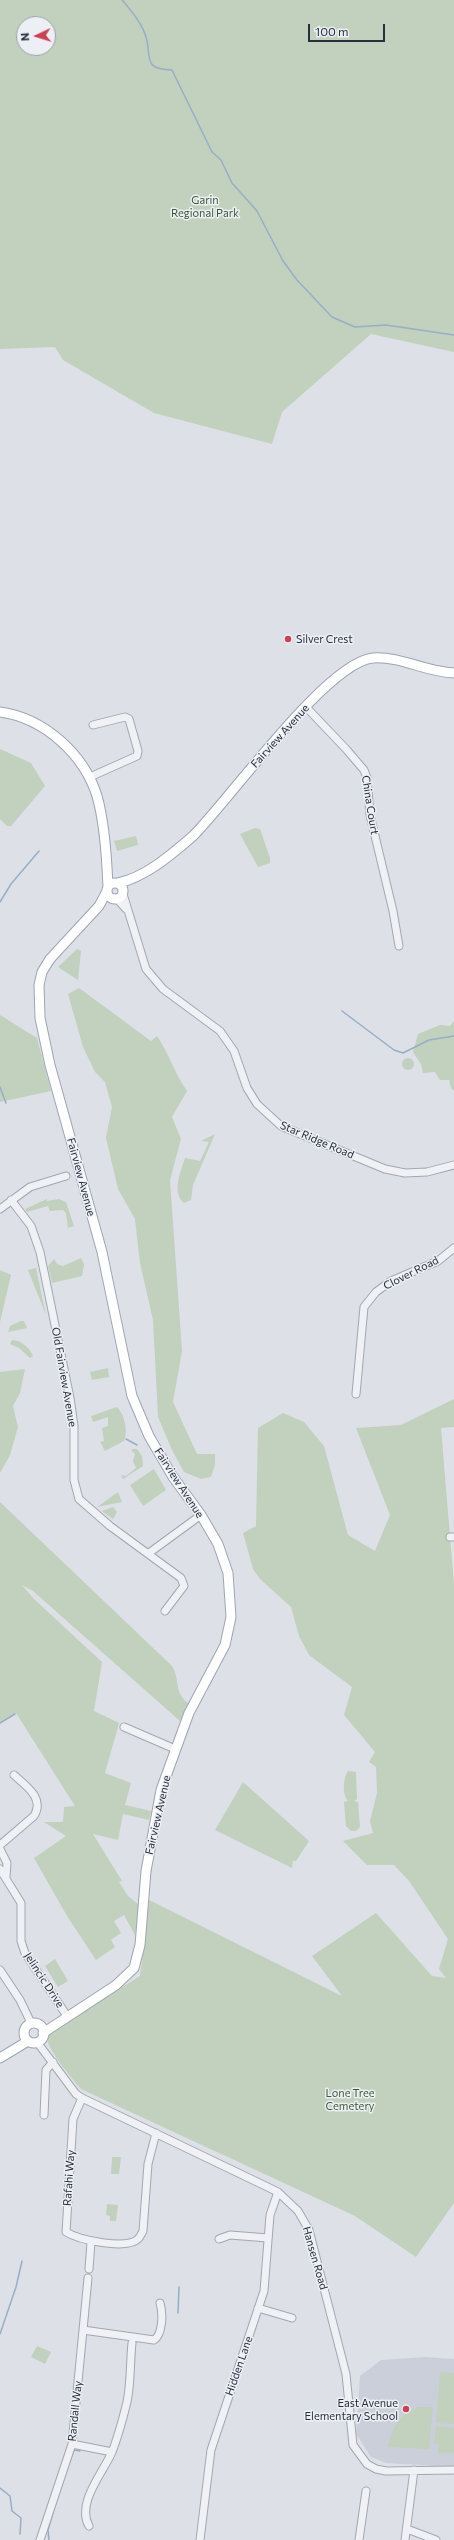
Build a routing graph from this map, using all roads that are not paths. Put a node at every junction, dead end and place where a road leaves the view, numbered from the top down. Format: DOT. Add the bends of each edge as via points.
graph roads {
  1 [pos="454,673"];
  2 [pos="306,707"];
  3 [pos="0,712"];
  4 [pos="93,725"];
  5 [pos="90,777"];
  6 [pos="116,891"];
  7 [pos="398,946"];
  8 [pos="454,1165"];
  9 [pos="66,1176"];
  10 [pos="11,1200"];
  11 [pos="0,1209"];
  12 [pos="454,1248"];
  13 [pos="356,1394"];
  14 [pos="201,1516"];
  15 [pos="150,1554"];
  16 [pos="165,1611"];
  17 [pos="124,1727"];
  18 [pos="176,1749"];
  19 [pos="14,1774"];
  20 [pos="0,1845"];
  21 [pos="0,1849"];
  22 [pos="2,1857"];
  23 [pos="0,1869"];
  24 [pos="6,1877"];
  25 [pos="0,1970"];
  26 [pos="67,2016"];
  27 [pos="29,2024"];
  28 [pos="36,2037"];
  29 [pos="3,2056"];
  30 [pos="53,2062"];
  31 [pos="82,2098"];
  32 [pos="44,2115"];
  33 [pos="156,2133"];
  34 [pos="278,2192"];
  35 [pos="268,2238"];
  36 [pos="219,2239"];
  37 [pos="91,2242"];
  38 [pos="88,2269"];
  39 [pos="88,2278"];
  40 [pos="160,2303"];
  41 [pos="258,2308"];
  42 [pos="292,2318"];
  43 [pos="83,2330"];
  44 [pos="132,2343"];
  45 [pos="72,2444"];
  46 [pos="112,2452"];
  47 [pos="414,2470"];
  48 [pos="454,2470"];
  49 [pos="366,2491"];
  50 [pos="89,2526"];
  51 [pos="407,2529"];
  52 [pos="40,2540"];
  53 [pos="200,2540"];
  54 [pos="359,2540"];
  55 [pos="405,2540"];
  56 [pos="436,2540"];
  1 -- 2 [label="main road, Fairview Avenue" via="426,670 385,658 366,660 343,671"];
  2 -- 6 [label="main road, Fairview Avenue" via="198,831 176,850"];
  2 -- 7 [label="street, China Court" via="364,770 370,815 393,911"];
  3 -- 5 [label="main road" via="24,718 44,728 77,757"];
  4 -- 5 [label="street" via="121,716 129,719 138,751 137,756"];
  5 -- 6 [label="main road" via="99,807 106,864"];
  6 -- 8 [label="street, Star Ridge Road" via="127,910 146,969 163,989 220,1031 234,1051 248,1088 270,1118 281,1126 385,1169 405,1173 427,1172"];
  6 -- 14 [label="main road, Fairview Avenue" via="50,959 42,972 38,998 40,1018 50,1065 102,1252 132,1396 153,1442 173,1477"];
  9 -- 10 [label="street" via="30,1187"];
  10 -- 11 [label="street"];
  10 -- 15 [label="street, Old Fairview Avenue" via="31,1226 40,1252 70,1398 74,1426 74,1480 79,1499 110,1526"];
  12 -- 13 [label="street, Clover Road" via="438,1261 391,1281 376,1292 364,1307"];
  14 -- 15 [label="street"];
  14 -- 18 [label="main road, Fairview Avenue" via="218,1544 228,1573 231,1617 225,1645 189,1713"];
  15 -- 16 [label="street, Old Fairview Avenue" via="181,1578 184,1586"];
  17 -- 18 [label="street"];
  18 -- 26 [label="main road, Fairview Avenue" via="155,1817 146,1871 140,1945 134,1968 116,1985"];
  19 -- 20 [label="street" via="35,1796 38,1810"];
  21 -- 22 [label="street, Jelincic Drive"];
  22 -- 24 [label="street, Jelincic Drive"];
  23 -- 24 [label="street, Jelincic Drive"];
  24 -- 26 [label="street, Jelincic Drive" via="21,1903 21,1941 25,1953"];
  25 -- 27 [label="street" via="26,2012"];
  26 -- 28 [label="main road, Fairview Avenue"];
  27 -- 28 [label="main road"];
  27 -- 28 [label="main road" via="24,2031"];
  28 -- 29 [label="main road, Fairview Avenue"];
  28 -- 30 [label="street, Hansen Road"];
  30 -- 31 [label="street, Hansen Road" via="76,2094"];
  30 -- 32 [label="street" via="46,2070"];
  31 -- 33 [label="street, Hansen Road"];
  31 -- 37 [label="street, Rafahi Way" via="73,2119 66,2232 75,2238"];
  33 -- 34 [label="street, Hansen Road"];
  33 -- 37 [label="street" via="148,2164 143,2231 139,2238 131,2243"];
  34 -- 35 [label="street, Hidden Lane" via="270,2215"];
  34 -- 47 [label="street, Hansen Road" via="298,2211 309,2230 346,2374 353,2445 360,2457 376,2469"];
  35 -- 36 [label="street" via="230,2235"];
  35 -- 41 [label="street, Hidden Lane" via="264,2291"];
  37 -- 38 [label="street"];
  39 -- 43 [label="street, Randall Way"];
  40 -- 43 [label="street" via="160,2331 159,2337 154,2340"];
  41 -- 42 [label="street"];
  41 -- 53 [label="street, Hidden Lane" via="210,2450"];
  43 -- 45 [label="street, Randall Way"];
  44 -- 46 [label="street" via="127,2401"];
  45 -- 46 [label="street"];
  45 -- 52 [label="street, Randall Way"];
  46 -- 50 [label="street" via="87,2506 85,2519"];
  47 -- 48 [label="street, Hansen Road"];
  47 -- 51 [label="street"];
  49 -- 54 [label="street"];
  51 -- 55 [label="street"];
  51 -- 56 [label="street"];
}
